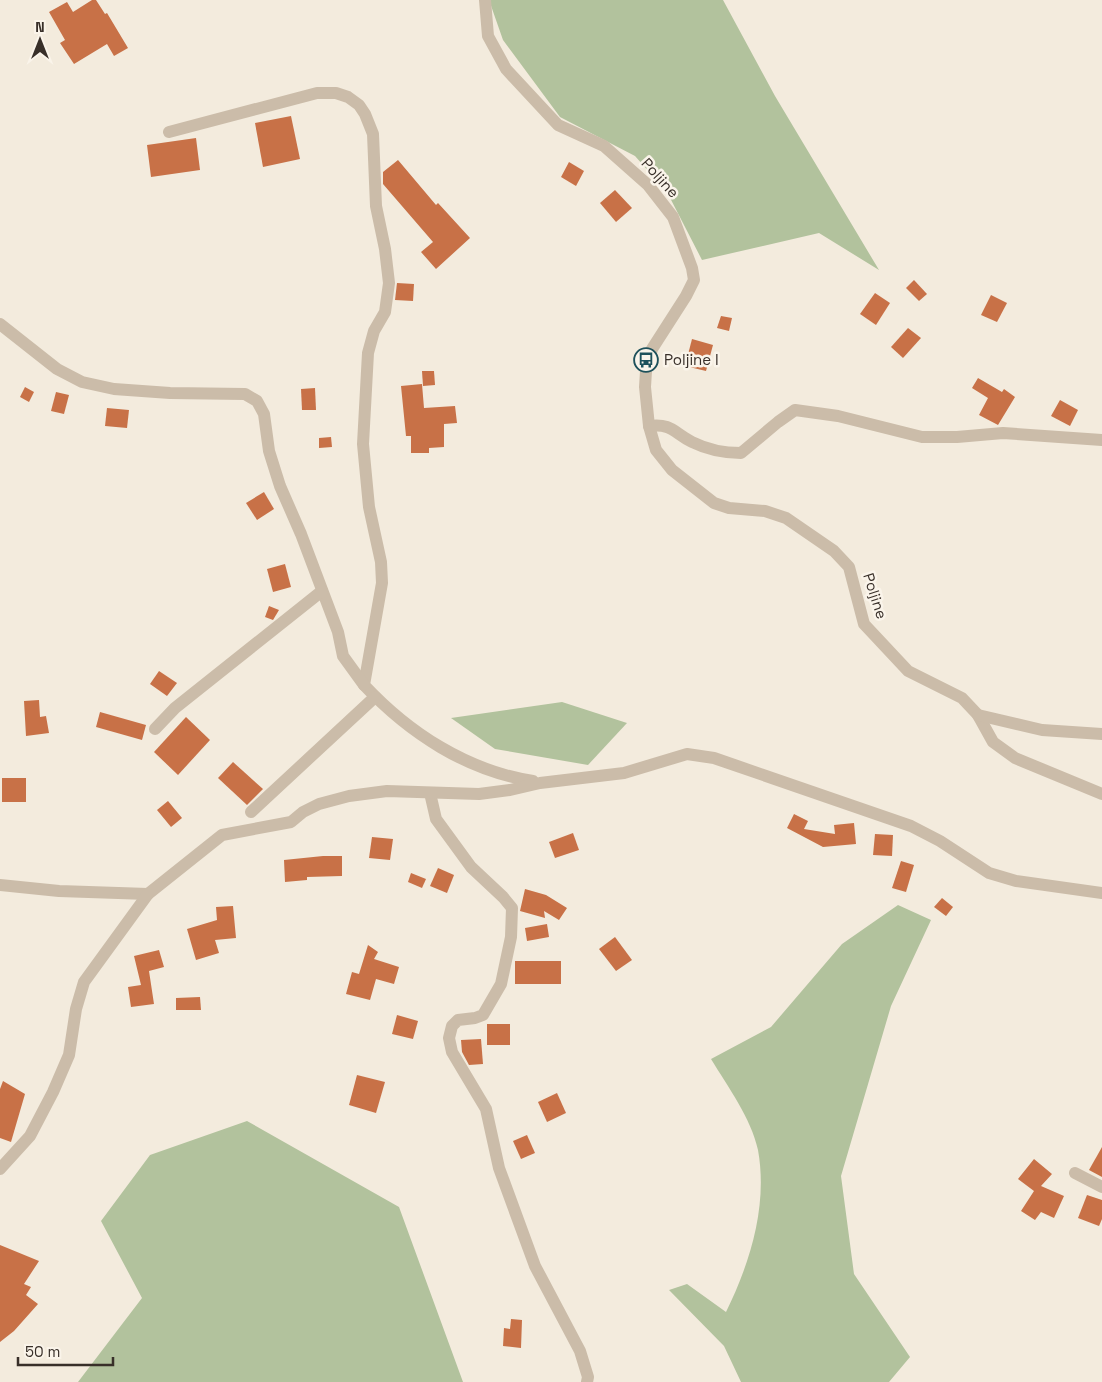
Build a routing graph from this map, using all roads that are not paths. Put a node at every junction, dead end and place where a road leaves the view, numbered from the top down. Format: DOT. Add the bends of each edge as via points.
graph roads {
  1 [pos="485,0"];
  2 [pos="169,132"];
  3 [pos="0,324"];
  4 [pos="649,426"];
  5 [pos="1102,440"];
  6 [pos="322,591"];
  7 [pos="364,685"];
  8 [pos="375,697"];
  9 [pos="978,715"];
  10 [pos="155,729"];
  11 [pos="1102,734"];
  12 [pos="540,782"];
  13 [pos="430,793"];
  14 [pos="1102,794"];
  15 [pos="251,812"];
  16 [pos="0,885"];
  17 [pos="1102,893"];
  18 [pos="148,894"];
  19 [pos="0,1169"];
  20 [pos="1075,1173"];
  21 [pos="1102,1187"];
  22 [pos="587,1382"];
  1 -- 4 [label="street, Poljine" via="488,36 506,69 558,125 604,146 648,185 673,217 694,280 652,349 645,387"];
  2 -- 7 [label="street" via="317,93 336,93 359,105 373,134 376,206 386,249 389,283 385,312 374,331 368,353 363,444 382,583"];
  3 -- 6 [label="street" via="57,369 82,382 114,389 245,394 257,401 264,414 269,451 280,486"];
  4 -- 5 [label="street" via="672,428 691,442 721,453 741,453 795,410 838,416 922,437 1003,433"];
  4 -- 9 [label="street, Poljine" via="656,450 672,470 714,503 729,508 765,511 786,518 834,552 849,567 864,624 877,641 908,671 962,698"];
  6 -- 7 [label="street" via="338,632 343,656"];
  6 -- 10 [label="street" via="175,708"];
  7 -- 8 [label="street"];
  8 -- 12 [label="street" via="395,717 435,745 512,778"];
  8 -- 15 [label="street"];
  9 -- 11 [label="street" via="1042,730"];
  9 -- 14 [label="street, Poljine" via="993,742 1015,758"];
  12 -- 13 [label="street" via="479,794"];
  12 -- 17 [label="street" via="624,773 687,754 714,758 911,826 989,873 1016,881"];
  13 -- 18 [label="street" via="387,790 349,796 319,804 291,822 222,835"];
  13 -- 22 [label="street" via="436,819 471,867 512,908 511,937 501,984 483,1015 458,1020 452,1026 449,1038 452,1052 486,1109 505,1186 535,1266 580,1351"];
  16 -- 18 [label="street"];
  18 -- 19 [label="street" via="84,982 69,1055 53,1092 30,1136"];
  20 -- 21 [label="street"];
}
